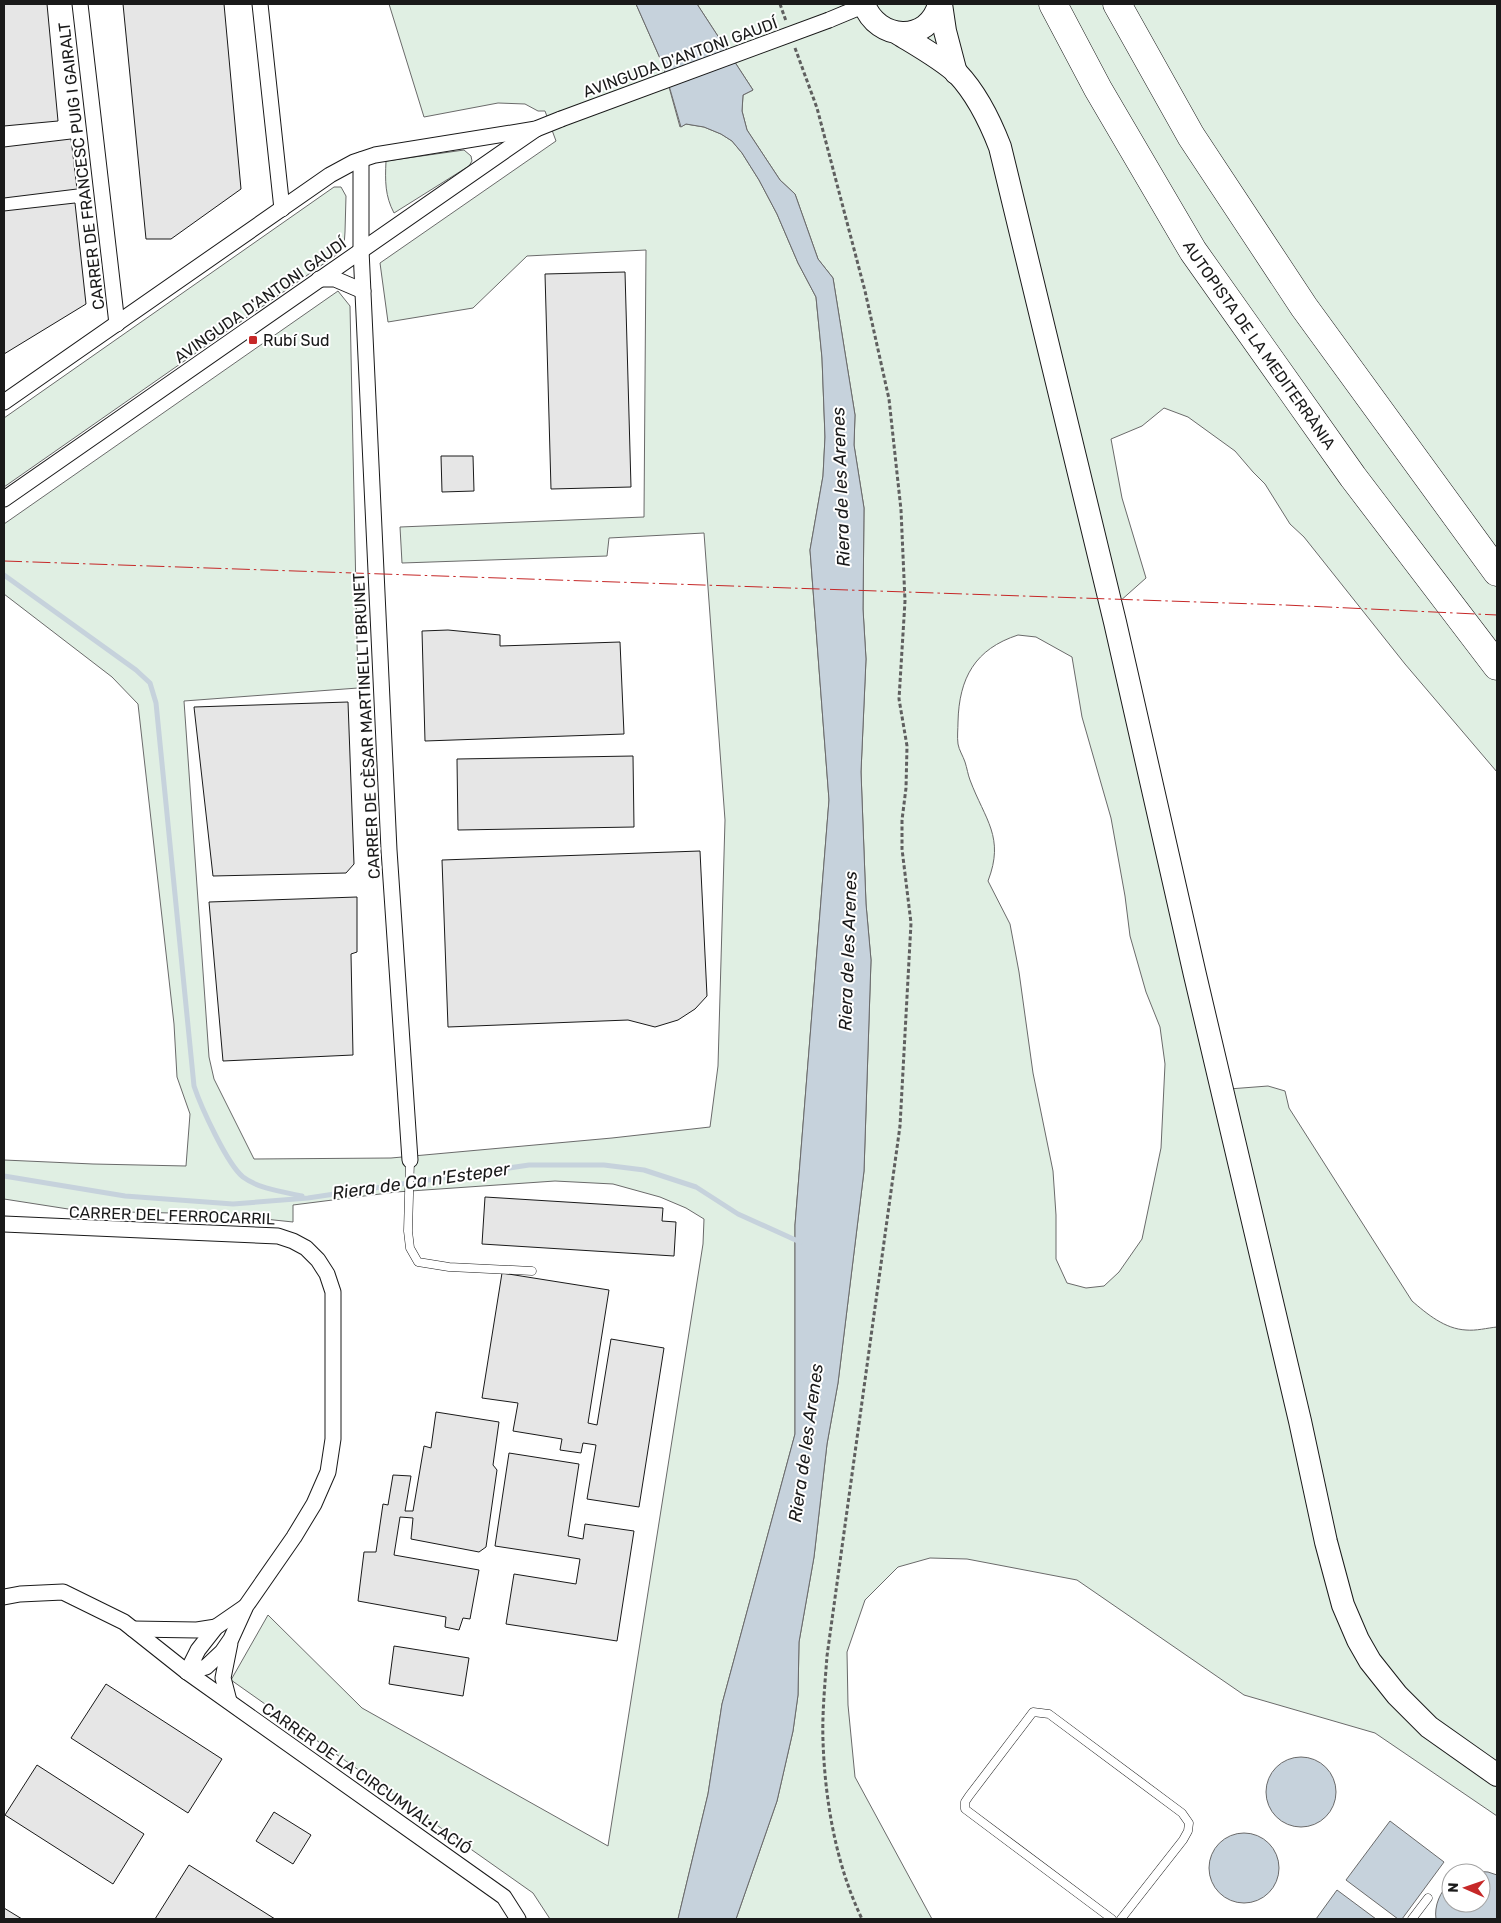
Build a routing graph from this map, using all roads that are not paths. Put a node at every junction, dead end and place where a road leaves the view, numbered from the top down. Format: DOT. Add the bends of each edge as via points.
graph roads {
  1 [pos="80,4"];
  2 [pos="260,4"];
  3 [pos="864,4"];
  4 [pos="940,4"];
  5 [pos="1053,4"];
  6 [pos="1117,4"];
  7 [pos="899,34"];
  8 [pos="956,73"];
  9 [pos="536,129"];
  10 [pos="361,160"];
  11 [pos="282,209"];
  12 [pos="361,250"];
  13 [pos="319,279"];
  14 [pos="363,291"];
  15 [pos="117,324"];
  16 [pos="4,402"];
  17 [pos="4,499"];
  18 [pos="1497,572"];
  19 [pos="1497,666"];
  20 [pos="410,1160"];
  21 [pos="4,1224"];
  22 [pos="532,1271"];
  23 [pos="4,1597"];
  24 [pos="246,1606"];
  25 [pos="216,1627"];
  26 [pos="133,1629"];
  27 [pos="231,1639"];
  28 [pos="187,1672"];
  29 [pos="229,1701"];
  30 [pos="1497,1775"];
  31 [pos="1428,1898"];
  32 [pos="518,1919"];
  33 [pos="1112,1919"];
  34 [pos="1121,1919"];
  35 [pos="1412,1919"];
  1 -- 15 [label="street, CARRER DE FRANCESC PUIG I GAIRALT"];
  2 -- 11 [label="street"];
  3 -- 7 [label="main road" via="880,26"];
  3 -- 9 [label="street, AVINGUDA D'ANTONI GAUDÍ, bridge"];
  4 -- 7 [label="main road" via="936,14 922,28"];
  4 -- 8 [label="main road"];
  5 -- 19 [label="highway, AUTOPISTA DE LA MEDITERRÀNIA" via="1098,89 1193,250 1353,477"];
  6 -- 18 [label="highway" via="1191,136 1304,307"];
  7 -- 8 [label="main road"];
  8 -- 30 [label="main road" via="990,121 1011,188 1343,1605 1370,1661 1397,1695 1429,1727"];
  9 -- 10 [label="street, AVINGUDA D'ANTONI GAUDÍ"];
  9 -- 12 [label="street, AVINGUDA D'ANTONI GAUDÍ"];
  10 -- 11 [label="street, AVINGUDA D'ANTONI GAUDÍ" via="330,175"];
  10 -- 12 [label="street, CARRER DE CÈSAR MARTINELL I BRUNET"];
  11 -- 15 [label="street, AVINGUDA D'ANTONI GAUDÍ"];
  12 -- 13 [label="street, AVINGUDA D'ANTONI GAUDÍ"];
  12 -- 14 [label="street, CARRER DE CÈSAR MARTINELL I BRUNET"];
  13 -- 14 [label="street" via="335,279"];
  13 -- 17 [label="street, AVINGUDA D'ANTONI GAUDÍ"];
  14 -- 20 [label="street, CARRER DE CÈSAR MARTINELL I BRUNET" via="389,850"];
  15 -- 16 [label="street, AVINGUDA D'ANTONI GAUDÍ"];
  20 -- 22 [label="lane" via="408,1231 410,1248 418,1262 449,1267"];
  21 -- 24 [label="street, CARRER DEL FERROCARRIL" via="278,1236 306,1248 327,1274 333,1292 334,1379 333,1439 328,1472 309,1512"];
  23 -- 26 [label="street, CARRER DE LA CIRCUMVAL·LACIÓ" via="63,1592"];
  24 -- 25 [label="street, CARRER DEL FERROCARRIL"];
  24 -- 27 [label="street, CARRER DEL FERROCARRIL"];
  25 -- 26 [label="street, CARRER DEL FERROCARRIL" via="197,1630"];
  25 -- 28 [label="street, CARRER DEL FERROCARRIL" via="198,1650"];
  26 -- 28 [label="street, CARRER DE LA CIRCUMVAL·LACIÓ"];
  27 -- 28 [label="street, CARRER DEL FERROCARRIL" via="206,1667"];
  27 -- 29 [label="street, CARRER DEL FERROCARRIL" via="223,1678"];
  28 -- 29 [label="street, CARRER DE LA CIRCUMVAL·LACIÓ"];
  29 -- 32 [label="street, CARRER DE LA CIRCUMVAL·LACIÓ" via="504,1897"];
  31 -- 35 [label="lane"];
  33 -- 34 [label="lane" via="965,1809 969,1796 1033,1712 1049,1714 1182,1813 1189,1823 1183,1840"];
}
